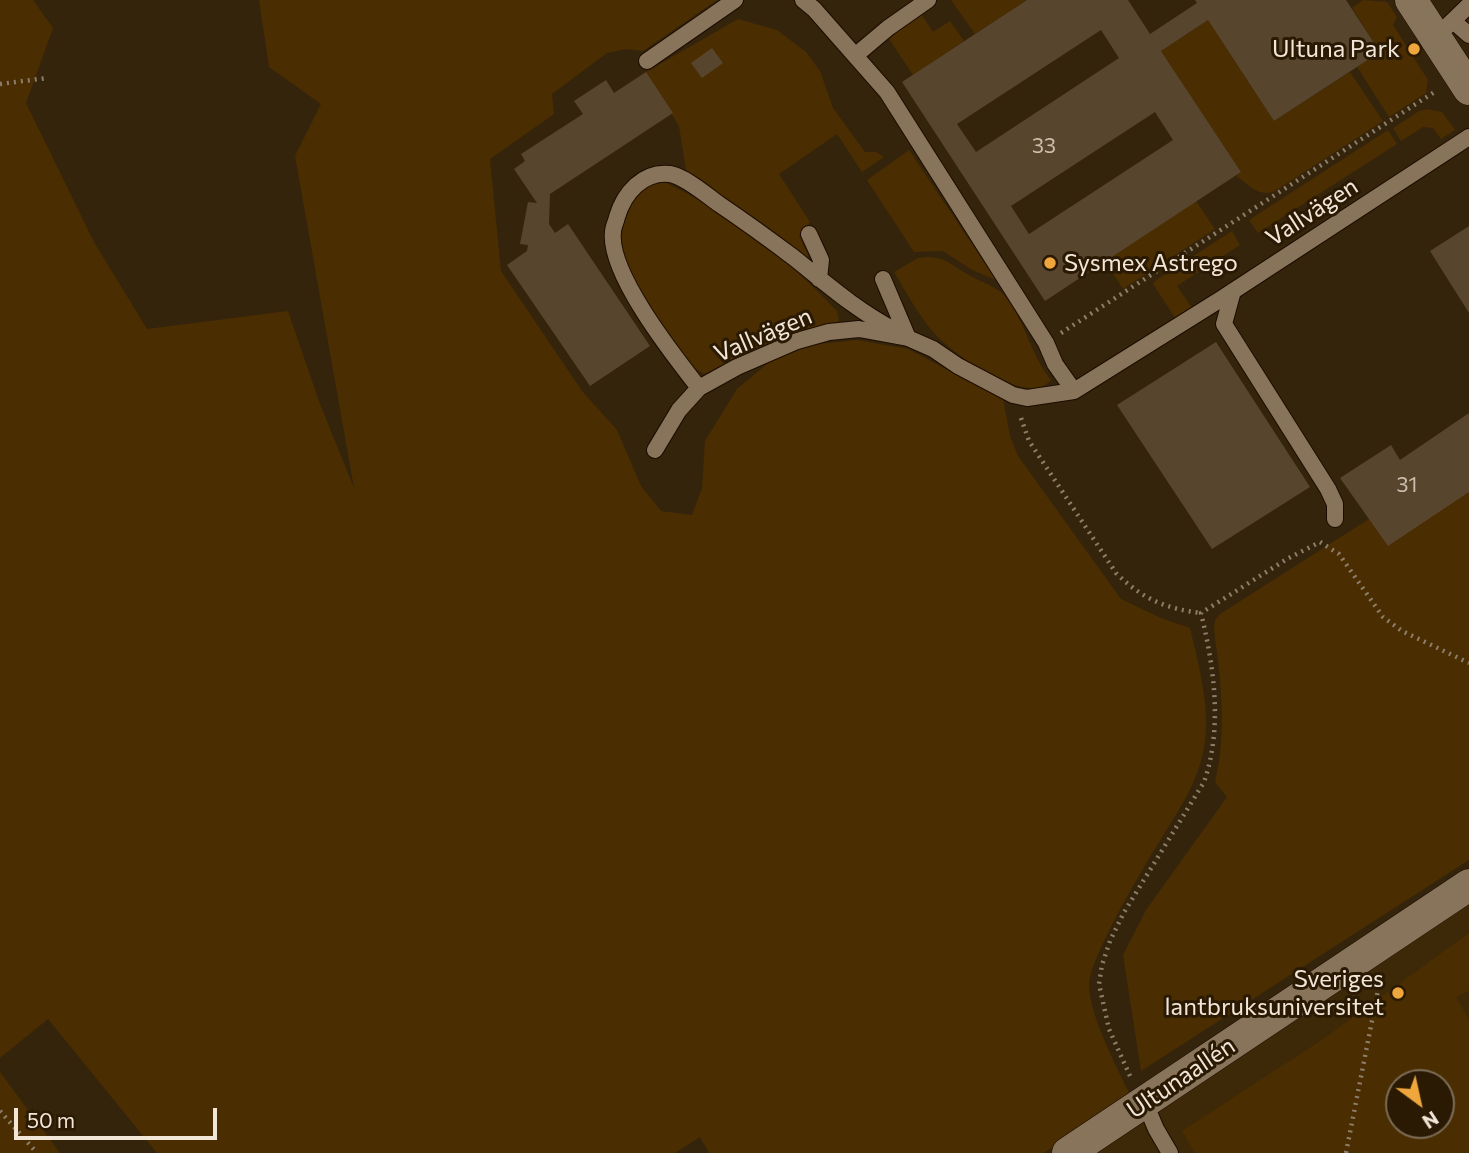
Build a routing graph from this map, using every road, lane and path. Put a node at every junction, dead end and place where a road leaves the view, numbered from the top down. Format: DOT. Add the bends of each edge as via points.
graph roads {
  1 [pos="734,0"];
  2 [pos="803,0"];
  3 [pos="928,0"];
  4 [pos="1411,0"];
  5 [pos="1469,5"];
  6 [pos="1440,20"];
  7 [pos="1469,35"];
  8 [pos="856,55"];
  9 [pos="647,61"];
  10 [pos="47,78"];
  11 [pos="1464,82"];
  12 [pos="0,84"];
  13 [pos="1469,137"];
  14 [pos="809,234"];
  15 [pos="820,279"];
  16 [pos="883,279"];
  17 [pos="1233,291"];
  18 [pos="908,338"];
  19 [pos="1046,343"];
  20 [pos="699,388"];
  21 [pos="1074,391"];
  22 [pos="1013,395"];
  23 [pos="654,450"];
  24 [pos="1335,519"];
  25 [pos="1201,612"];
  26 [pos="1469,663"];
  27 [pos="1469,885"];
  28 [pos="1380,980"];
  29 [pos="1145,1103"];
  30 [pos="0,1111"];
  31 [pos="37,1153"];
  32 [pos="1068,1153"];
  33 [pos="1170,1153"];
  34 [pos="1346,1153"];
  1 -- 9 [label="lane"];
  2 -- 8 [label="lane"];
  3 -- 8 [label="lane"];
  4 -- 6 [label="street"];
  5 -- 6 [label="lane"];
  6 -- 7 [label="lane"];
  6 -- 11 [label="street"];
  8 -- 19 [label="lane" via="887,92"];
  10 -- 12 [label="path"];
  11 -- 19 [label="path"];
  13 -- 17 [label="lane, Vallvägen"];
  14 -- 15 [label="lane" via="821,260"];
  15 -- 18 [label="lane" via="849,304"];
  15 -- 20 [label="lane" via="672,174 639,182 619,209 613,233 615,251 636,298"];
  16 -- 18 [label="lane"];
  17 -- 21 [label="lane, Vallvägen"];
  17 -- 24 [label="lane" via="1224,324 1328,489"];
  18 -- 20 [label="lane, Vallvägen" via="859,329 828,332 737,367"];
  18 -- 22 [label="lane, Vallvägen"];
  19 -- 21 [label="lane"];
  20 -- 23 [label="lane, Vallvägen"];
  21 -- 22 [label="lane, Vallvägen" via="1027,398"];
  22 -- 25 [label="path" via="1029,441 1116,573 1147,598"];
  25 -- 26 [label="path" via="1320,542 1339,554 1382,617"];
  25 -- 29 [label="path" via="1209,647 1215,725 1210,766 1123,914 1110,941 1099,984 1109,1029"];
  27 -- 29 [label="street, Ultunaallén"];
  28 -- 34 [label="path"];
  29 -- 32 [label="street, Ultunaallén"];
  29 -- 33 [label="lane"];
  30 -- 31 [label="path"];
}
